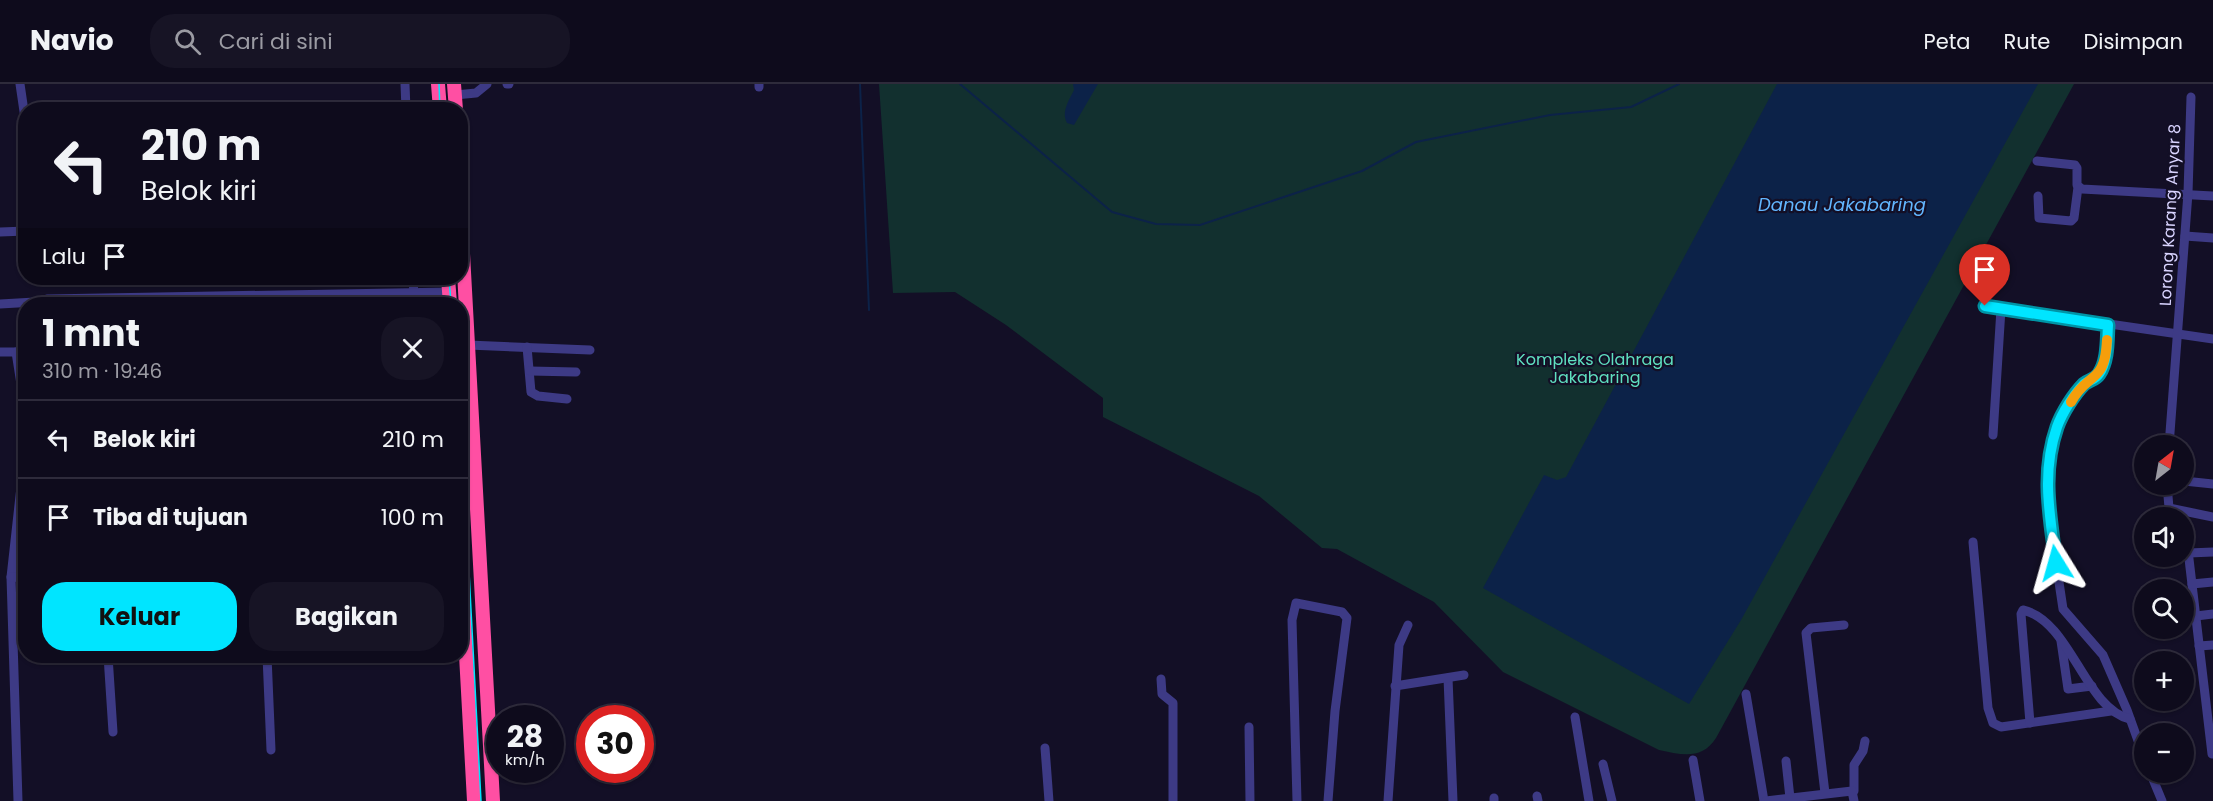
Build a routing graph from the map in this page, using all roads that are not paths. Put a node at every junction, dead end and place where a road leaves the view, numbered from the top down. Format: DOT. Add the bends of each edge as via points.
graph roads {
  1 [pos="20,84"];
  2 [pos="405,84"];
  3 [pos="438,84"];
  4 [pos="487,84"];
  5 [pos="455,90"];
  6 [pos="2191,97"];
  7 [pos="23,102"];
  8 [pos="406,102"];
  9 [pos="439,102"];
  10 [pos="2037,161"];
  11 [pos="2078,187"];
  12 [pos="2188,193"];
  13 [pos="2037,196"];
  14 [pos="2213,196"];
  15 [pos="18,231"];
  16 [pos="0,232"];
  17 [pos="2185,236"];
  18 [pos="2213,238"];
  19 [pos="415,285"];
  20 [pos="419,296"];
  21 [pos="295,297"];
  22 [pos="401,297"];
  23 [pos="432,297"];
  24 [pos="0,304"];
  25 [pos="18,304"];
  26 [pos="1985,306"];
  27 [pos="2001,309"];
  28 [pos="2108,325"];
  29 [pos="2178,334"];
  30 [pos="2213,339"];
  31 [pos="468,345"];
  32 [pos="526,347"];
  33 [pos="590,350"];
  34 [pos="0,352"];
  35 [pos="18,352"];
  36 [pos="530,371"];
  37 [pos="576,372"];
  38 [pos="567,399"];
  39 [pos="1993,435"];
  40 [pos="2170,435"];
  41 [pos="2194,482"];
  42 [pos="2213,484"];
  43 [pos="2168,495"];
  44 [pos="2213,517"];
  45 [pos="18,532"];
  46 [pos="1973,542"];
  47 [pos="2213,552"];
  48 [pos="2194,553"];
  49 [pos="11,578"];
  50 [pos="18,578"];
  51 [pos="468,578"];
  52 [pos="479,580"];
  53 [pos="2213,582"];
  54 [pos="2194,584"];
  55 [pos="2194,600"];
  56 [pos="2213,614"];
  57 [pos="2196,616"];
  58 [pos="1845,625"];
  59 [pos="1408,626"];
  60 [pos="2061,641"];
  61 [pos="2213,645"];
  62 [pos="2199,646"];
  63 [pos="108,663"];
  64 [pos="267,663"];
  65 [pos="467,663"];
  66 [pos="1464,675"];
  67 [pos="2208,677"];
  68 [pos="1448,678"];
  69 [pos="1161,679"];
  70 [pos="1395,686"];
  71 [pos="2092,686"];
  72 [pos="1746,694"];
  73 [pos="2210,710"];
  74 [pos="2111,711"];
  75 [pos="1575,717"];
  76 [pos="2130,719"];
  77 [pos="2030,723"];
  78 [pos="1249,727"];
  79 [pos="2134,729"];
  80 [pos="113,732"];
  81 [pos="1865,741"];
  82 [pos="1045,748"];
  83 [pos="271,750"];
  84 [pos="2212,754"];
  85 [pos="1693,760"];
  86 [pos="1786,761"];
  87 [pos="1603,764"];
  88 [pos="2155,783"];
  89 [pos="1824,789"];
  90 [pos="1789,793"];
  91 [pos="1854,796"];
  92 [pos="1612,797"];
  93 [pos="1588,799"];
  94 [pos="1699,799"];
  95 [pos="18,801"];
  96 [pos="474,801"];
  97 [pos="493,801"];
  98 [pos="1049,801"];
  99 [pos="1173,801"];
  100 [pos="1250,801"];
  101 [pos="1297,801"];
  102 [pos="1328,801"];
  103 [pos="1388,801"];
  104 [pos="1453,801"];
  105 [pos="1765,801"];
  106 [pos="2162,801"];
  1 -- 7 [label="street"];
  2 -- 8 [label="street"];
  3 -- 9 [label="highway"];
  4 -- 5 [label="street" via="476,93"];
  6 -- 12 [label="street, Lorong Karang Anyar 8"];
  10 -- 11 [label="street" via="2075,165"];
  11 -- 12 [label="street"];
  11 -- 13 [label="street" via="2071,221 2039,218"];
  12 -- 14 [label="street"];
  12 -- 17 [label="street, Lorong Karang Anyar 8"];
  15 -- 16 [label="street"];
  17 -- 18 [label="street"];
  17 -- 29 [label="street, Lorong Karang Anyar 8"];
  19 -- 20 [label="street"];
  20 -- 21 [label="street"];
  20 -- 22 [label="street"];
  20 -- 23 [label="street"];
  24 -- 25 [label="street"];
  26 -- 27 [label="street"];
  27 -- 28 [label="street"];
  27 -- 39 [label="street"];
  28 -- 29 [label="street"];
  28 -- 76 [label="street" via="2106,356 2100,374 2078,391 2057,425 2046,492 2062,609 2103,655"];
  29 -- 30 [label="street"];
  29 -- 40 [label="street, Lorong Karang Anyar 8"];
  31 -- 32 [label="street"];
  31 -- 52 [label="highway"];
  32 -- 33 [label="street"];
  32 -- 36 [label="street"];
  34 -- 35 [label="street"];
  36 -- 37 [label="street"];
  36 -- 38 [label="street" via="533,394"];
  41 -- 42 [label="street"];
  43 -- 44 [label="street" via="2169,508"];
  45 -- 49 [label="street"];
  46 -- 77 [label="street" via="1990,717 2001,727"];
  47 -- 48 [label="street"];
  49 -- 50 [label="street"];
  49 -- 95 [label="street"];
  51 -- 52 [label="highway"];
  52 -- 97 [label="highway"];
  53 -- 54 [label="street"];
  55 -- 57 [label="street"];
  56 -- 57 [label="street"];
  57 -- 62 [label="street"];
  58 -- 89 [label="street" via="1811,628 1806,633"];
  59 -- 70 [label="street" via="1399,645"];
  60 -- 71 [label="street"];
  60 -- 71 [label="street" via="2068,689"];
  60 -- 77 [label="street" via="2040,619 2022,612"];
  61 -- 62 [label="street"];
  62 -- 67 [label="street"];
  63 -- 80 [label="street"];
  64 -- 83 [label="street"];
  65 -- 96 [label="highway"];
  66 -- 68 [label="street"];
  67 -- 73 [label="street"];
  68 -- 70 [label="street"];
  68 -- 104 [label="street"];
  69 -- 99 [label="street" via="1162,694 1173,703"];
  70 -- 103 [label="street"];
  71 -- 74 [label="street"];
  72 -- 105 [label="street"];
  73 -- 84 [label="street"];
  74 -- 76 [label="street"];
  74 -- 77 [label="street"];
  75 -- 93 [label="street"];
  76 -- 79 [label="street"];
  78 -- 100 [label="street"];
  81 -- 91 [label="street" via="1854,765"];
  82 -- 98 [label="street"];
  85 -- 94 [label="street"];
  86 -- 90 [label="street"];
  87 -- 92 [label="street"];
  88 -- 106 [label="street"];
  89 -- 90 [label="street"];
  89 -- 91 [label="street" via="1852,791"];
  90 -- 105 [label="street"];
  101 -- 102 [label="street" via="1292,620 1296,603 1342,612 1347,618"];
}
